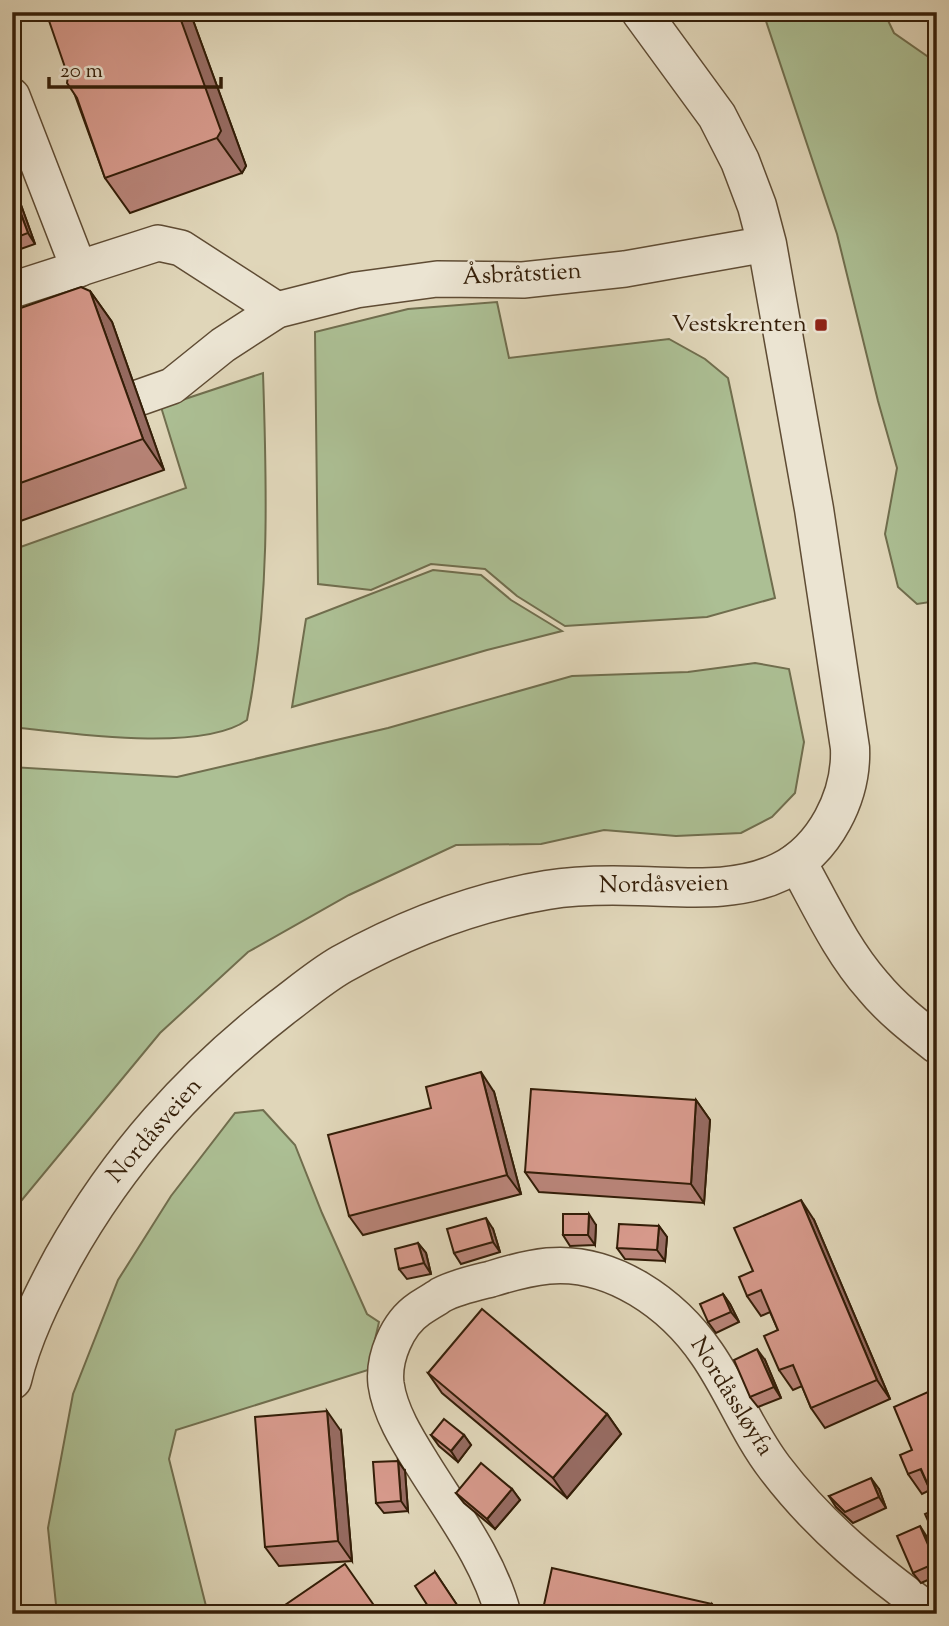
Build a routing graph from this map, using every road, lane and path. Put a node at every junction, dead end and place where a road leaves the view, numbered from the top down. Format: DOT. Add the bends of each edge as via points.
graph roads {
  1 [pos="641,12"];
  2 [pos="12,96"];
  3 [pos="767,244"];
  4 [pos="79,269"];
  5 [pos="12,290"];
  6 [pos="277,310"];
  7 [pos="138,398"];
  8 [pos="797,862"];
  9 [pos="937,1044"];
  10 [pos="12,1380"];
  11 [pos="503,1614"];
  12 [pos="934,1614"];
  1 -- 3 [label="street, Nordåsveien" via="717,116 740,160"];
  2 -- 4 [label="lane"];
  3 -- 6 [label="lane, Åsbråtstien" via="625,269 523,280 437,279 356,290"];
  3 -- 8 [label="street, Nordåsveien" via="814,509 851,765 840,806 817,842"];
  4 -- 5 [label="lane"];
  4 -- 6 [label="lane" via="138,248 170,244"];
  6 -- 7 [label="lane, Åsbråtstien" via="172,386"];
  8 -- 9 [label="street" via="871,984"];
  8 -- 10 [label="street, Nordåsveien" via="757,881 725,887 598,886 502,898 389,940 339,966 248,1034 156,1123 86,1218 30,1324"];
  11 -- 12 [label="lane, Nordåssløyfa" via="489,1575 409,1443 393,1408 386,1383 388,1358 395,1338 416,1310 446,1293 550,1266 610,1275 662,1304 709,1356 753,1435 797,1495 885,1579"];
}
